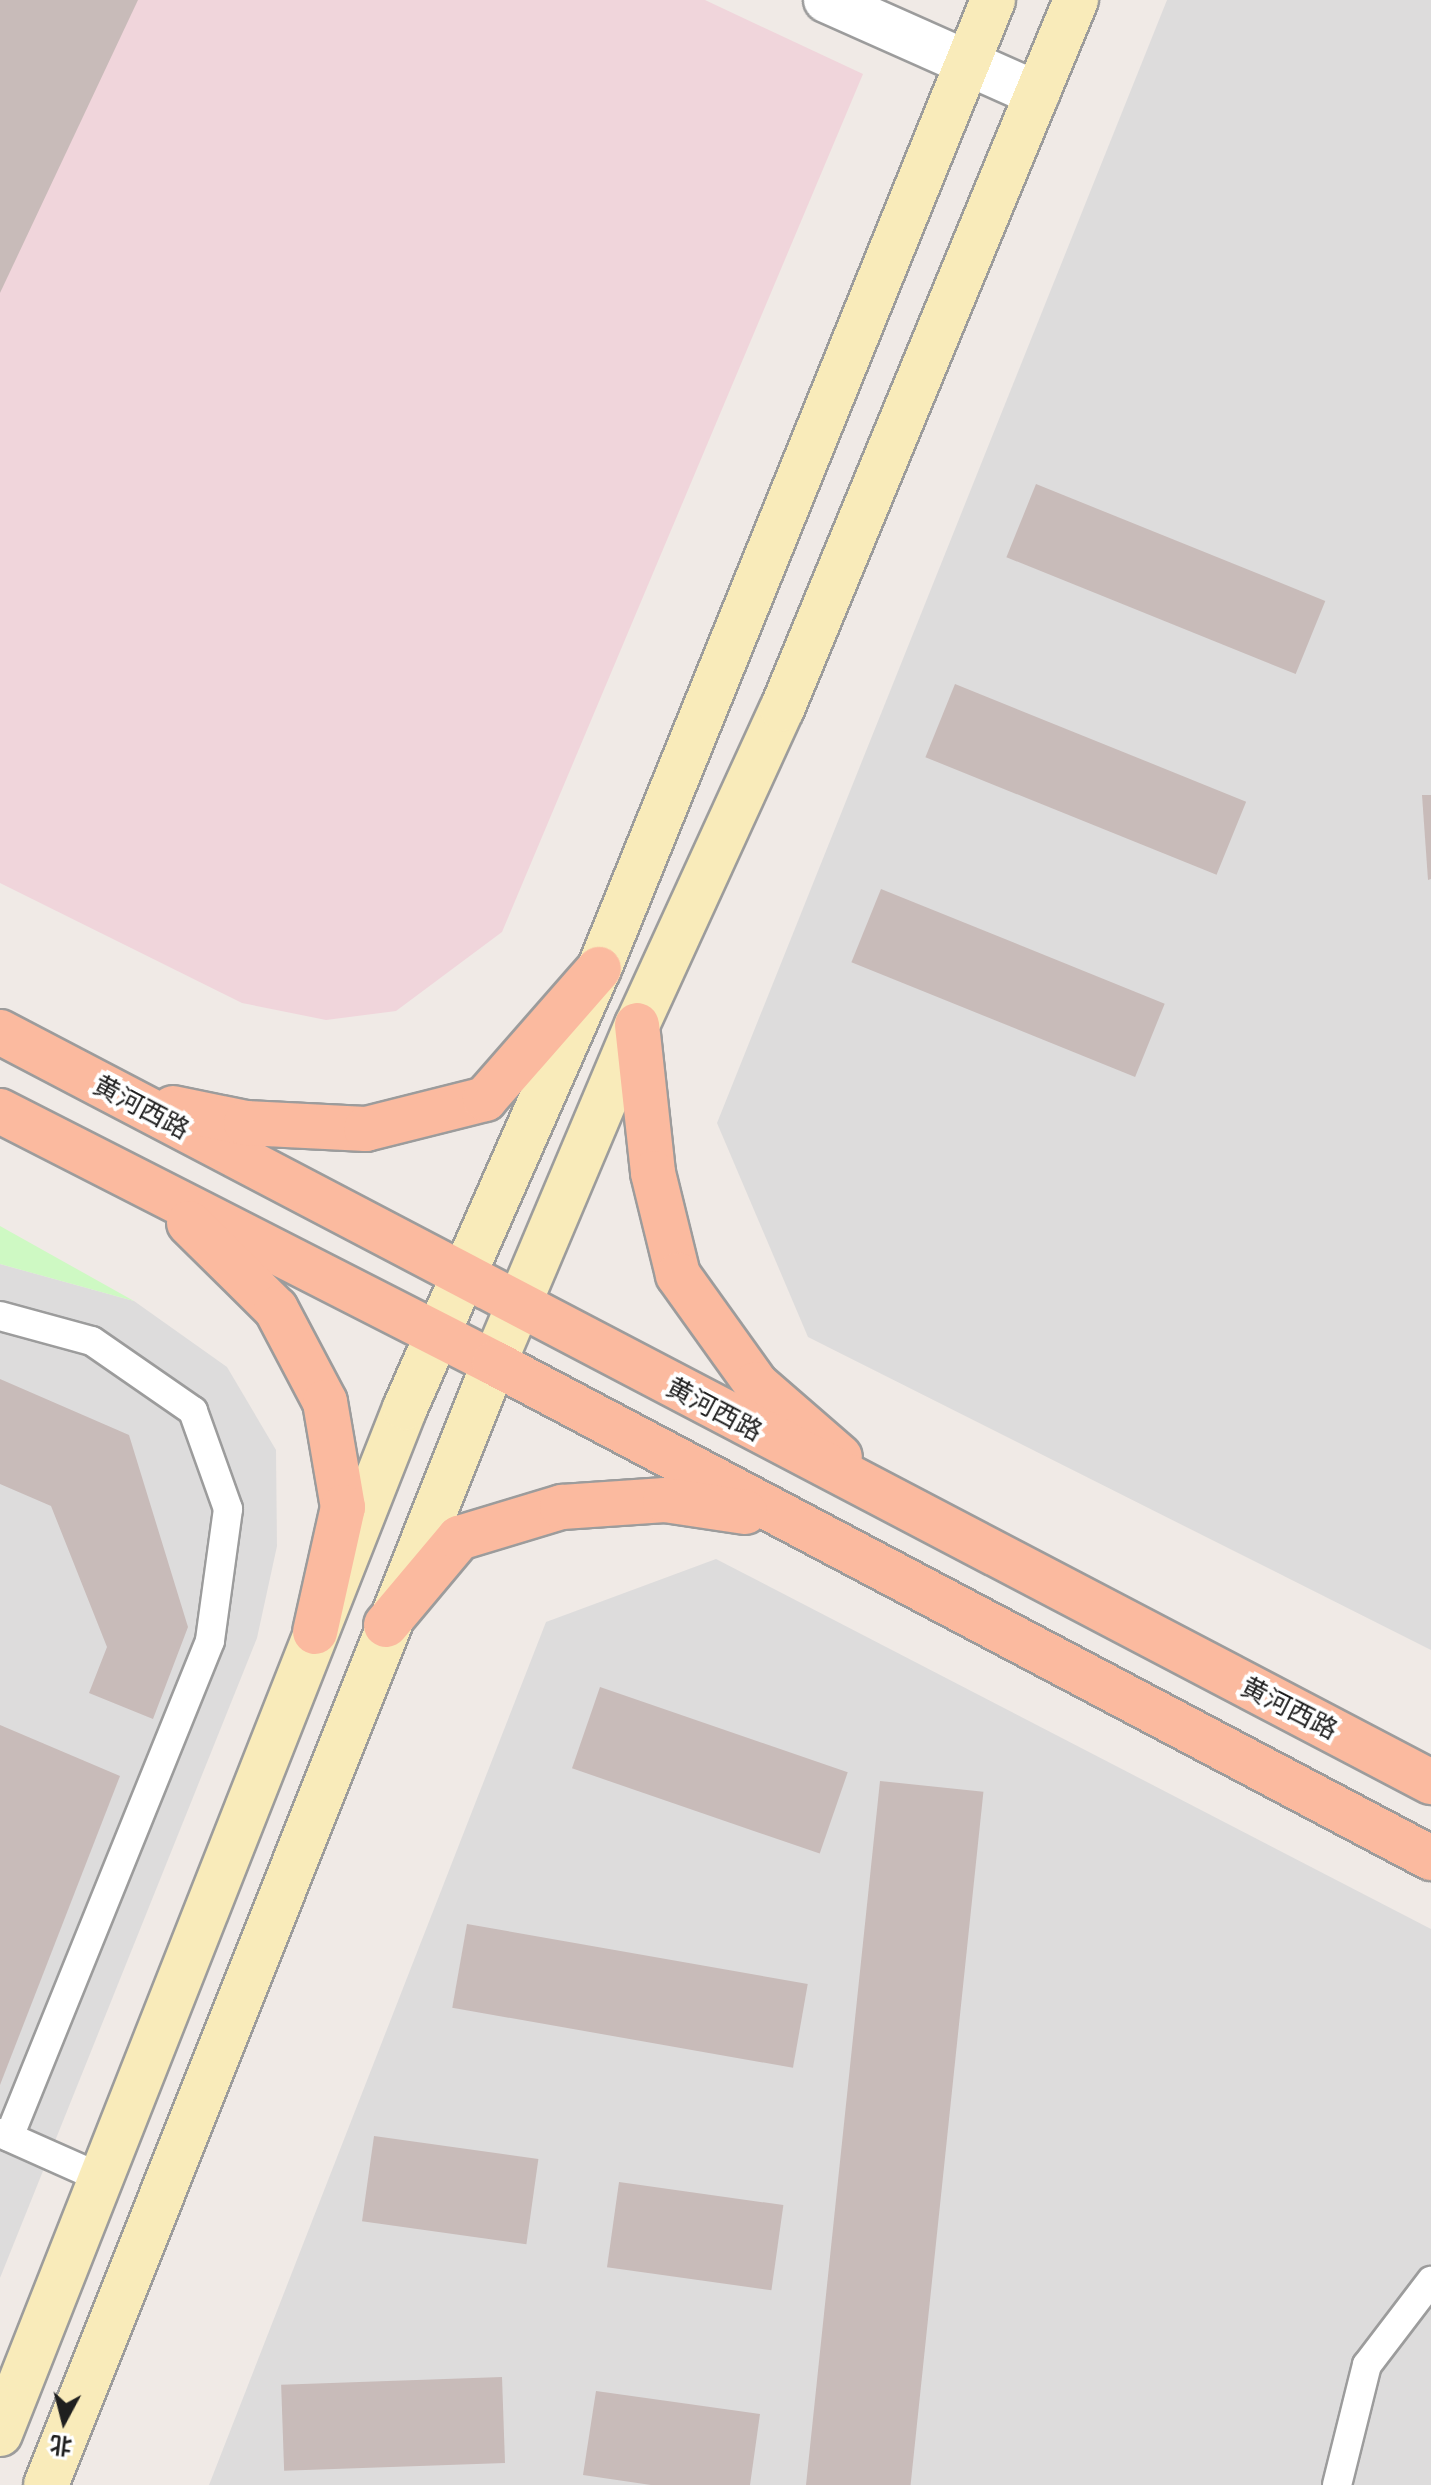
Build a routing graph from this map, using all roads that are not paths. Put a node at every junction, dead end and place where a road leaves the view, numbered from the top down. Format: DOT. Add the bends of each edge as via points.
graph roads {
  1 [pos="826,0"];
  2 [pos="993,0"];
  3 [pos="1076,0"];
  4 [pos="968,63"];
  5 [pos="1037,94"];
  6 [pos="599,969"];
  7 [pos="637,1025"];
  8 [pos="0,1032"];
  9 [pos="120,1097"];
  10 [pos="0,1111"];
  11 [pos="159,1194"];
  12 [pos="466,1278"];
  13 [pos="517,1306"];
  14 [pos="0,1316"];
  15 [pos="440,1335"];
  16 [pos="494,1363"];
  17 [pos="900,1508"];
  18 [pos="777,1517"];
  19 [pos="386,1625"];
  20 [pos="315,1632"];
  21 [pos="1431,1782"];
  22 [pos="1431,1858"];
  23 [pos="4,2135"];
  24 [pos="101,2178"];
  25 [pos="1431,2281"];
  26 [pos="0,2434"];
  27 [pos="46,2485"];
  28 [pos="1337,2485"];
  1 -- 4 [label="street"];
  2 -- 4 [label="street"];
  3 -- 5 [label="street"];
  4 -- 5 [label="street"];
  4 -- 6 [label="street"];
  5 -- 7 [label="street" via="782,709"];
  6 -- 9 [label="main road" via="485,1099 366,1129 246,1123"];
  6 -- 12 [label="street"];
  7 -- 13 [label="street"];
  7 -- 17 [label="main road" via="653,1173 678,1275 756,1384"];
  8 -- 9 [label="main road, 黄河西路"];
  9 -- 12 [label="main road, 黄河西路"];
  10 -- 11 [label="main road"];
  11 -- 15 [label="main road"];
  11 -- 20 [label="main road" via="276,1309 325,1402 343,1507"];
  12 -- 13 [label="main road, 黄河西路"];
  12 -- 15 [label="street"];
  13 -- 16 [label="street"];
  13 -- 17 [label="main road, 黄河西路"];
  14 -- 23 [label="lane" via="92,1341 193,1411 228,1509 210,1641"];
  15 -- 16 [label="main road"];
  15 -- 20 [label="street"];
  16 -- 18 [label="main road"];
  16 -- 19 [label="street"];
  17 -- 21 [label="main road, 黄河西路"];
  18 -- 19 [label="main road" via="665,1500 562,1507 459,1538"];
  18 -- 22 [label="main road"];
  19 -- 27 [label="street"];
  20 -- 24 [label="street"];
  23 -- 24 [label="lane"];
  24 -- 26 [label="street"];
  25 -- 28 [label="lane" via="1367,2365"];
}
